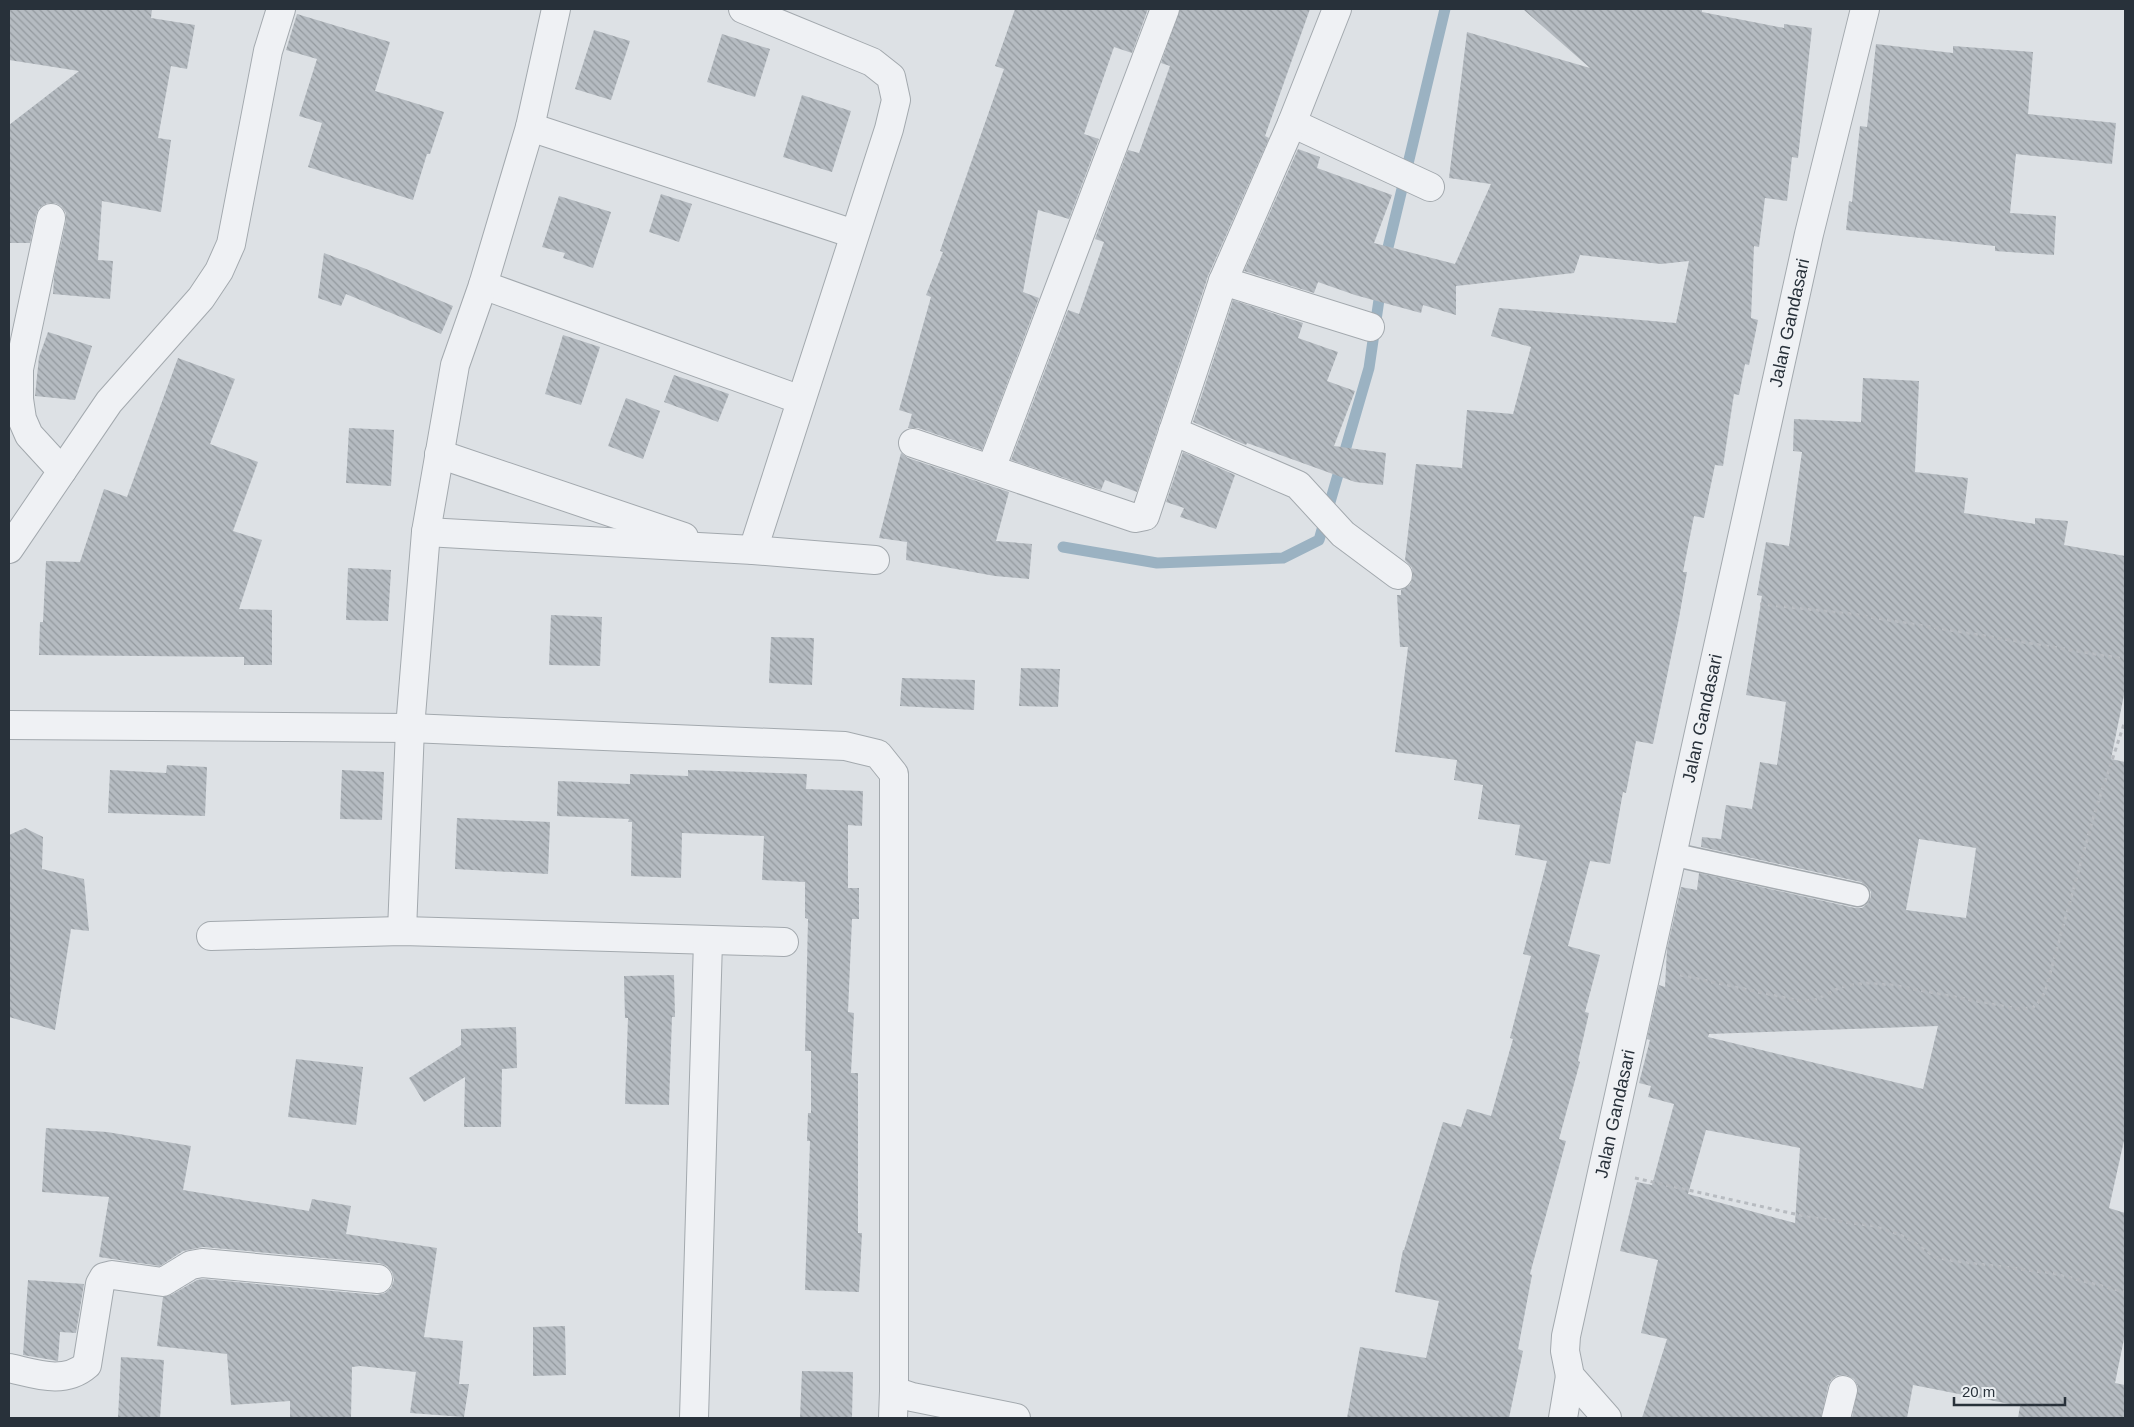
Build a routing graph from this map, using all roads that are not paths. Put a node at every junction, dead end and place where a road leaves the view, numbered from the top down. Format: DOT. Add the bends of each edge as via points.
graph roads {
  1 [pos="281,9"];
  2 [pos="556,9"];
  3 [pos="743,9"];
  4 [pos="1165,9"];
  5 [pos="1337,9"];
  6 [pos="1865,9"];
  7 [pos="1292,123"];
  8 [pos="530,128"];
  9 [pos="1413,179"];
  10 [pos="51,218"];
  11 [pos="854,234"];
  12 [pos="1224,281"];
  13 [pos="483,285"];
  14 [pos="1370,327"];
  15 [pos="801,400"];
  16 [pos="1172,431"];
  17 [pos="913,443"];
  18 [pos="439,454"];
  19 [pos="991,469"];
  20 [pos="62,471"];
  21 [pos="426,532"];
  22 [pos="718,548"];
  23 [pos="9,549"];
  24 [pos="753,550"];
  25 [pos="875,560"];
  26 [pos="1398,575"];
  27 [pos="9,724"];
  28 [pos="410,728"];
  29 [pos="1671,854"];
  30 [pos="1858,895"];
  31 [pos="402,931"];
  32 [pos="211,936"];
  33 [pos="708,941"];
  34 [pos="784,942"];
  35 [pos="378,1279"];
  36 [pos="9,1368"];
  37 [pos="1570,1376"];
  38 [pos="894,1390"];
  39 [pos="1843,1390"];
  40 [pos="694,1418"];
  41 [pos="893,1418"];
  42 [pos="1016,1418"];
  43 [pos="1563,1418"];
  44 [pos="1607,1418"];
  45 [pos="1836,1418"];
  1 -- 20 [label="street" via="268,51 231,244 220,271 201,298 109,402"];
  2 -- 8 [label="street"];
  3 -- 11 [label="street" via="872,62 891,77 896,100"];
  4 -- 19 [label="street"];
  5 -- 7 [label="street"];
  6 -- 29 [label="street, Jalan Gandasari" via="1806,243"];
  7 -- 9 [label="street"];
  7 -- 12 [label="street"];
  8 -- 11 [label="street"];
  8 -- 13 [label="street"];
  10 -- 20 [label="street" via="19,369 19,399 29,435"];
  11 -- 15 [label="street"];
  12 -- 14 [label="street"];
  12 -- 16 [label="street"];
  13 -- 15 [label="street"];
  13 -- 18 [label="street" via="455,365"];
  15 -- 24 [label="street"];
  16 -- 19 [label="street" via="1143,518"];
  16 -- 26 [label="street" via="1298,484 1343,534"];
  17 -- 19 [label="street"];
  18 -- 21 [label="street"];
  18 -- 22 [label="street"];
  20 -- 23 [label="street"];
  21 -- 22 [label="street"];
  21 -- 28 [label="street"];
  22 -- 24 [label="street"];
  24 -- 25 [label="street"];
  27 -- 28 [label="street"];
  28 -- 31 [label="street"];
  28 -- 38 [label="street" via="845,746 878,754 894,774"];
  29 -- 30 [label="lane"];
  29 -- 37 [label="street, Jalan Gandasari" via="1566,1336"];
  31 -- 32 [label="street"];
  31 -- 33 [label="street"];
  33 -- 34 [label="street"];
  33 -- 40 [label="street"];
  35 -- 36 [label="street" via="202,1263 191,1265 163,1282 112,1275 104,1277 100,1284 87,1365 68,1377 44,1376"];
  37 -- 43 [label="street"];
  37 -- 44 [label="street"];
  38 -- 41 [label="street"];
  38 -- 42 [label="street"];
  39 -- 45 [label="street"];
}
